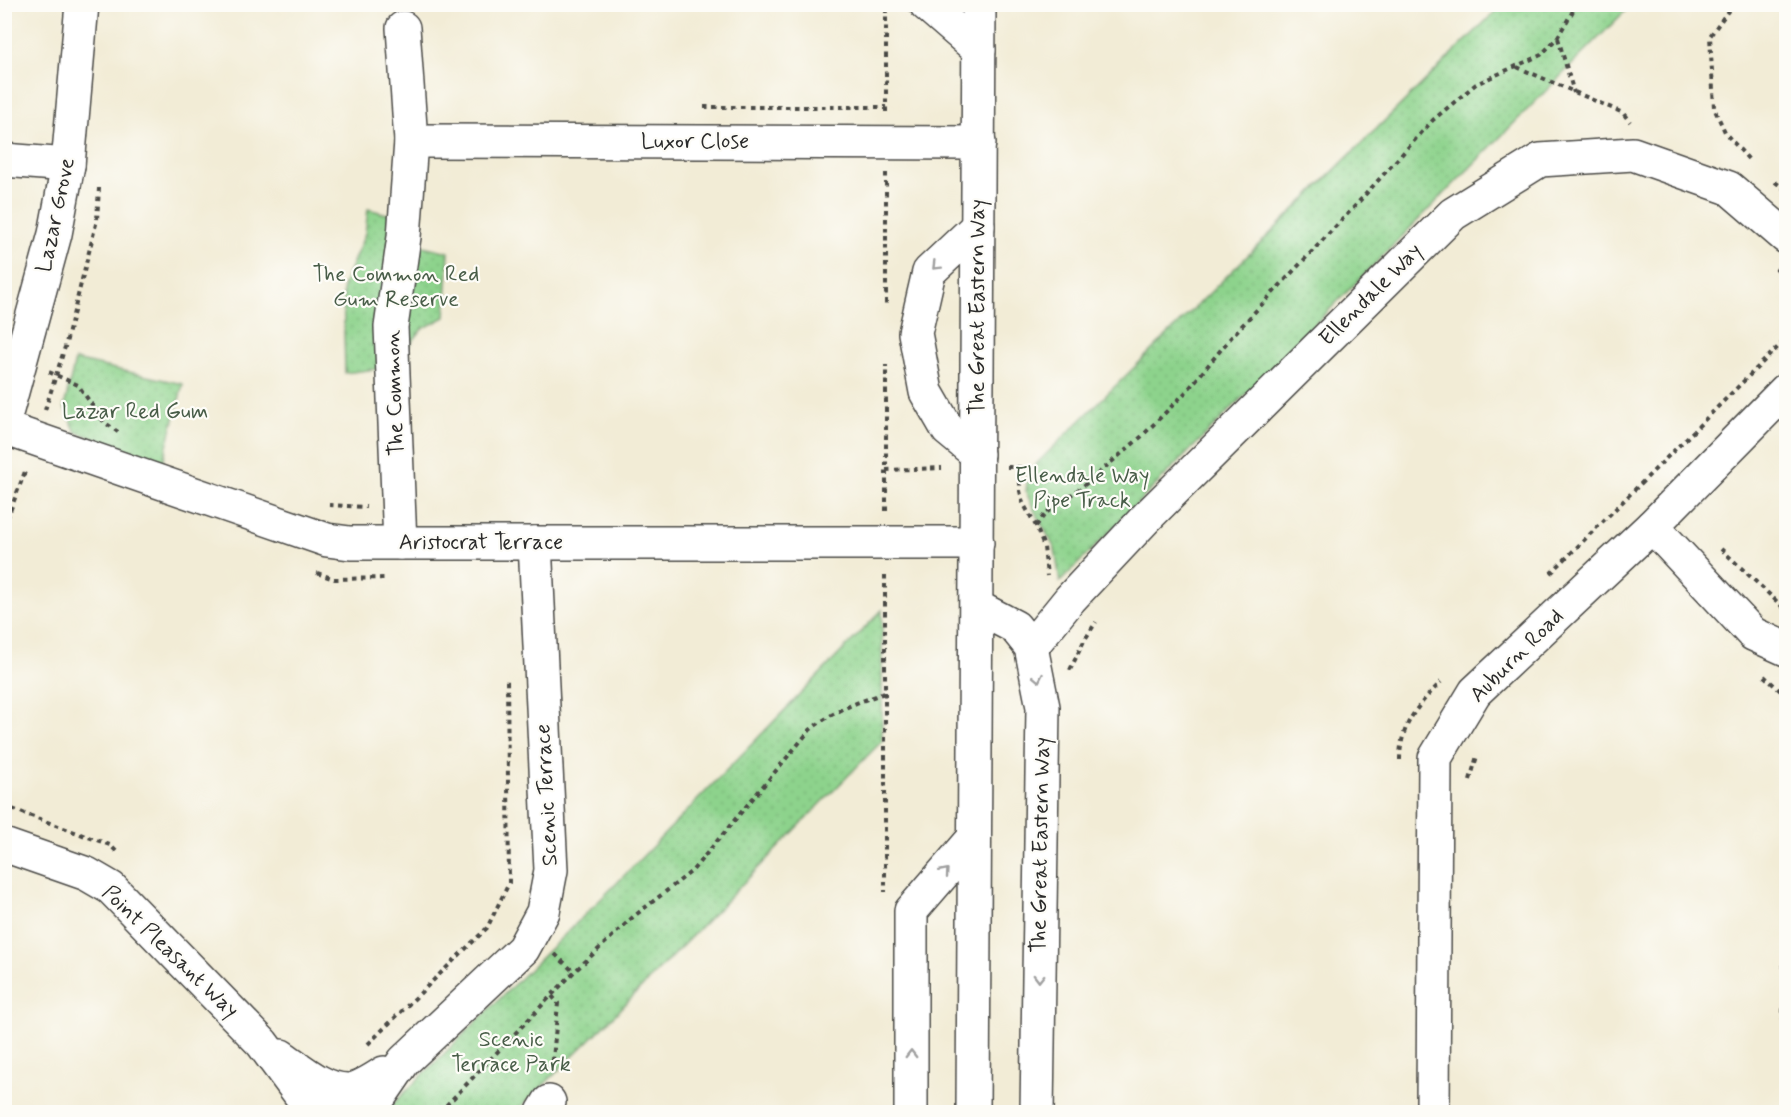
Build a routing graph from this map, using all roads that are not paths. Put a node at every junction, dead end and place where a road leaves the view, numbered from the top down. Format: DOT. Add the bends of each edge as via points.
graph roads {
  1 [pos="82,4"];
  2 [pos="926,4"];
  3 [pos="980,6"];
  4 [pos="403,28"];
  5 [pos="979,50"];
  6 [pos="411,141"];
  7 [pos="979,143"];
  8 [pos="4,160"];
  9 [pos="68,165"];
  10 [pos="978,226"];
  11 [pos="1778,250"];
  12 [pos="1786,390"];
  13 [pos="4,421"];
  14 [pos="4,428"];
  15 [pos="977,454"];
  16 [pos="1652,526"];
  17 [pos="400,543"];
  18 [pos="535,543"];
  19 [pos="977,543"];
  20 [pos="977,607"];
  21 [pos="1031,647"];
  22 [pos="1786,649"];
  23 [pos="974,838"];
  24 [pos="4,845"];
  25 [pos="332,1104"];
  26 [pos="911,1113"];
  27 [pos="973,1113"];
  28 [pos="1037,1113"];
  29 [pos="1433,1113"];
  1 -- 9 [label="street, Lazar Grove"];
  2 -- 5 [label="street"];
  3 -- 5 [label="street, The Great Eastern Way"];
  4 -- 6 [label="street, The Common"];
  5 -- 7 [label="street, The Great Eastern Way"];
  6 -- 7 [label="street, Luxor Close"];
  6 -- 17 [label="street, The Common" via="392,327"];
  7 -- 10 [label="street, The Great Eastern Way"];
  8 -- 9 [label="street"];
  9 -- 13 [label="street, Lazar Grove" via="55,234"];
  10 -- 15 [label="street, The Great Eastern Way"];
  10 -- 15 [label="street, one-way" via="929,272 915,333 926,392 948,430"];
  11 -- 21 [label="street, Ellendale Way" via="1729,188 1633,154 1540,160 1453,214 1147,517"];
  12 -- 16 [label="street, Auburn Road"];
  14 -- 17 [label="street, Aristocrat Terrace" via="327,540"];
  15 -- 19 [label="street, The Great Eastern Way"];
  16 -- 22 [label="street" via="1753,634"];
  16 -- 29 [label="street, Auburn Road" via="1475,692 1435,758"];
  17 -- 18 [label="street, Aristocrat Terrace"];
  18 -- 19 [label="street, Aristocrat Terrace"];
  18 -- 25 [label="street, Scenic Terrace" via="551,870 543,912 523,949 404,1061"];
  19 -- 20 [label="street, The Great Eastern Way"];
  20 -- 21 [label="street" via="1015,627"];
  20 -- 23 [label="street, The Great Eastern Way"];
  21 -- 28 [label="street, The Great Eastern Way, one-way" via="1043,707"];
  26 -- 23 [label="street, one-way" via="911,911"];
  23 -- 27 [label="street, The Great Eastern Way"];
  24 -- 25 [label="street, Point Pleasant Way" via="87,874 111,888 262,1043 318,1081"];
}
